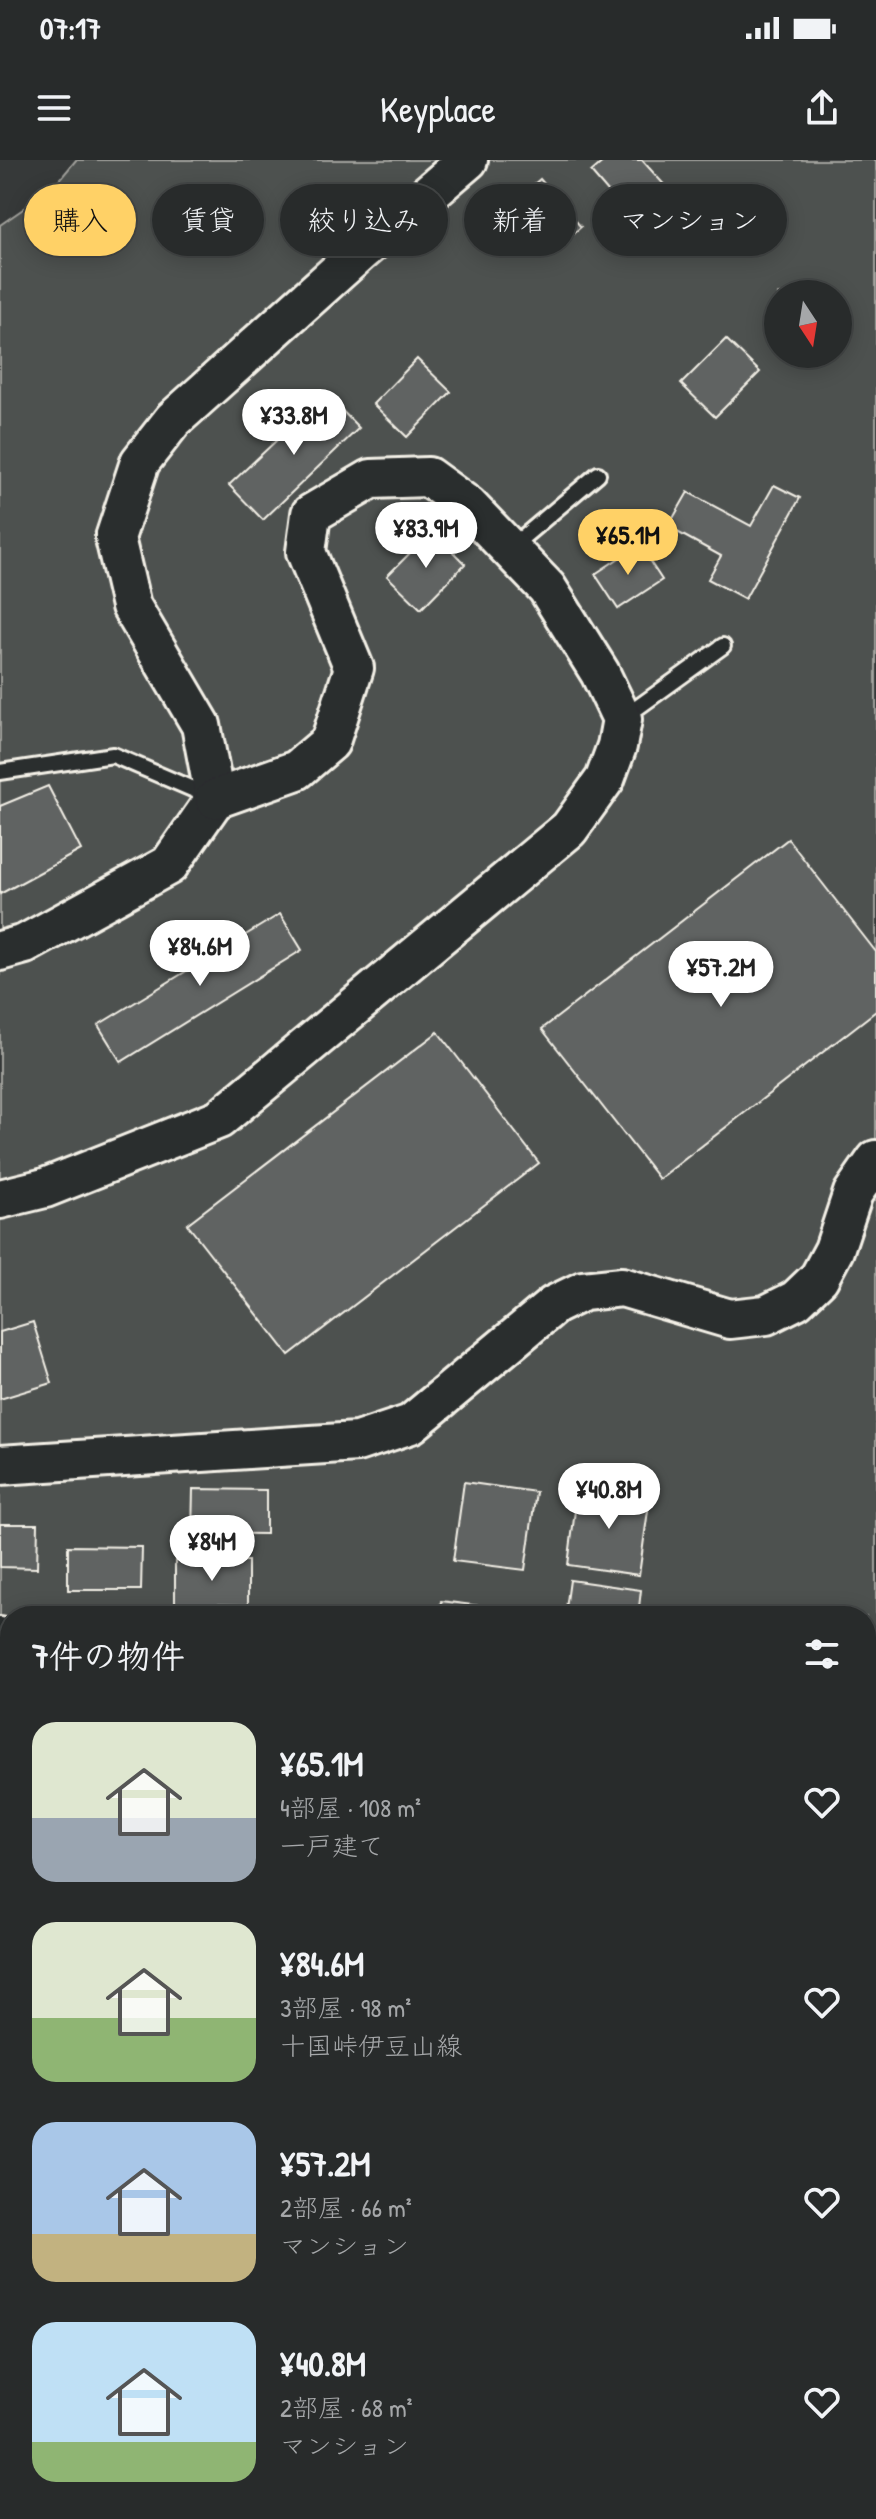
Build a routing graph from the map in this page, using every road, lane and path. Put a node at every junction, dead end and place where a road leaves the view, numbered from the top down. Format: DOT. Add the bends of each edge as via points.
graph roads {
  1 [pos="468,160"];
  2 [pos="598,474"];
  3 [pos="508,550"];
  4 [pos="723,646"];
  5 [pos="622,719"];
  6 [pos="0,772"];
  7 [pos="215,799"];
  8 [pos="0,951"];
  9 [pos="876,1160"];
  10 [pos="0,1199"];
  11 [pos="0,1465"];
  1 -- 7 [label="street" via="173,420 140,462 115,538 131,606 201,725"];
  2 -- 3 [label="lane"];
  3 -- 5 [label="street" via="547,588"];
  3 -- 7 [label="street" via="468,506 428,477 371,479 311,514 306,552 354,668 330,742 297,770"];
  4 -- 5 [label="lane"];
  5 -- 10 [label="street" via="605,779 569,829 219,1119 45,1188"];
  6 -- 7 [label="lane" via="113,755"];
  7 -- 8 [label="street" via="169,865 25,944"];
  9 -- 11 [label="street" via="853,1193 819,1278 796,1300 766,1315 730,1319 622,1287 583,1291 554,1305 411,1424 357,1442"];
}
